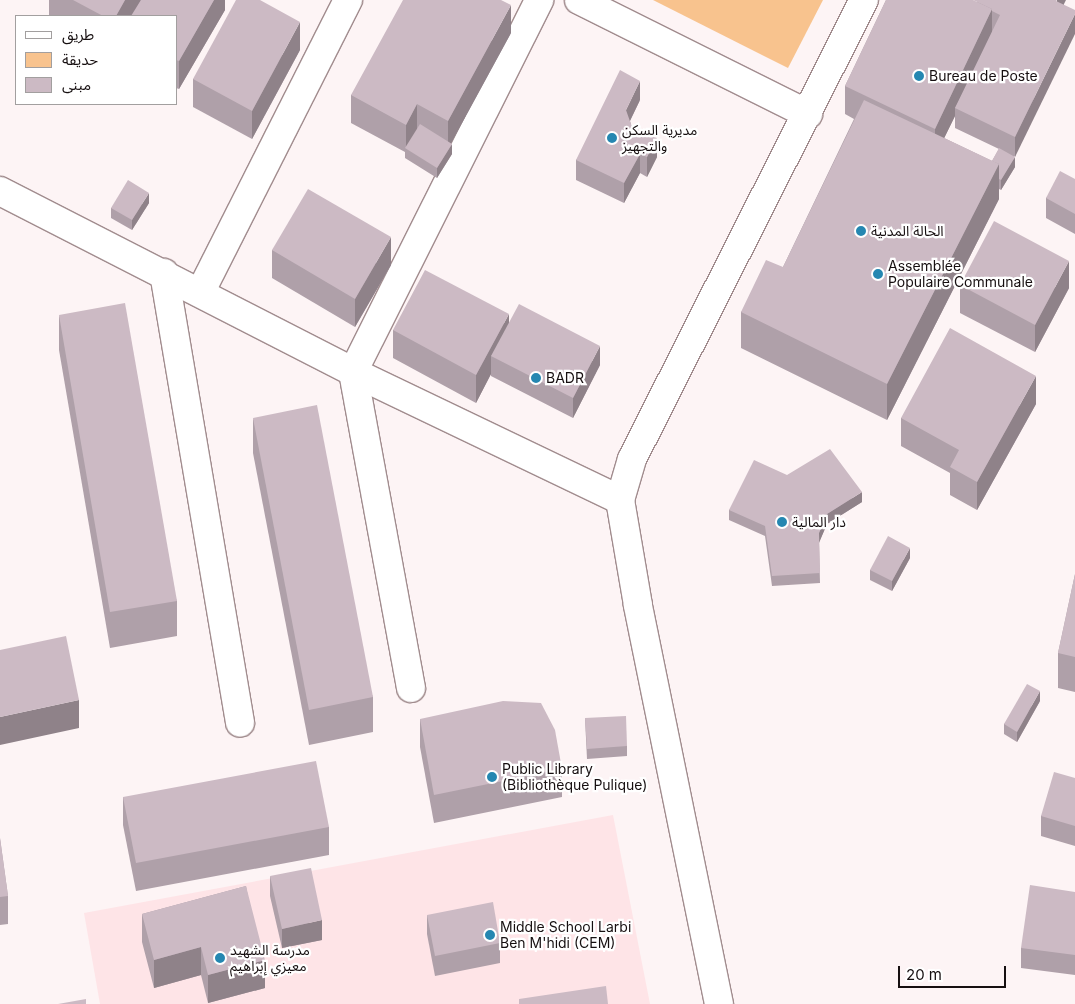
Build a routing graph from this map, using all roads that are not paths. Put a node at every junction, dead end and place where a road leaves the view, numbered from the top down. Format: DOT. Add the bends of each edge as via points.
graph roads {
  1 [pos="348,0"];
  2 [pos="539,0"];
  3 [pos="579,0"];
  4 [pos="864,0"];
  5 [pos="808,114"];
  6 [pos="0,191"];
  7 [pos="164,273"];
  8 [pos="201,291"];
  9 [pos="353,372"];
  10 [pos="620,500"];
  11 [pos="411,688"];
  12 [pos="240,723"];
  13 [pos="718,1004"];
  1 -- 8 [label="street"];
  2 -- 9 [label="street"];
  3 -- 5 [label="street"];
  4 -- 5 [label="street"];
  5 -- 10 [label="street" via="632,459"];
  6 -- 7 [label="street"];
  7 -- 8 [label="street"];
  7 -- 12 [label="street"];
  8 -- 9 [label="street"];
  9 -- 10 [label="street"];
  9 -- 11 [label="street"];
  10 -- 13 [label="street"];
}
